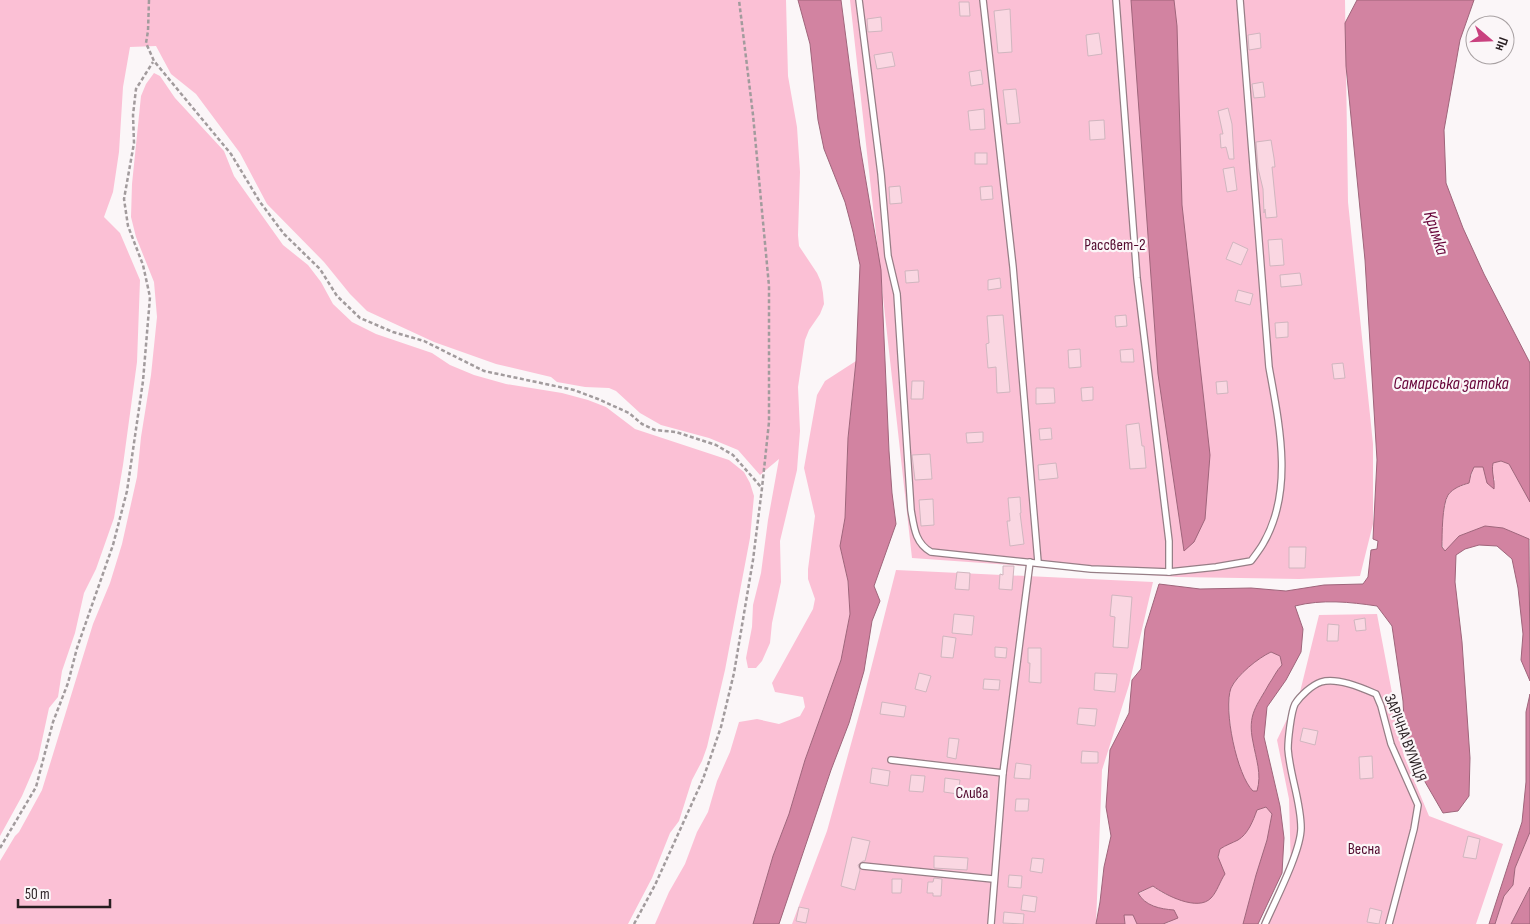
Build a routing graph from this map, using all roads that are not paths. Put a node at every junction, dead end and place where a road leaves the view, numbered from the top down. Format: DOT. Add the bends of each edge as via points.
graph roads {
  1 [pos="859,0"];
  2 [pos="983,0"];
  3 [pos="1116,0"];
  4 [pos="1240,0"];
  5 [pos="1030,562"];
  6 [pos="1038,562"];
  7 [pos="1169,572"];
  8 [pos="892,760"];
  9 [pos="1003,773"];
  10 [pos="863,866"];
  11 [pos="993,879"];
  12 [pos="991,924"];
  13 [pos="1265,924"];
  14 [pos="1389,924"];
  1 -- 5 [label="lane" via="888,256 897,294 911,510 916,535 923,547 931,552"];
  2 -- 6 [label="lane" via="1013,267"];
  3 -- 7 [label="lane" via="1137,278 1169,542"];
  4 -- 7 [label="lane" via="1269,368 1282,466 1281,493 1265,541 1251,561"];
  5 -- 6 [label="lane"];
  5 -- 9 [label="lane"];
  6 -- 7 [label="lane" via="1091,569"];
  8 -- 9 [label="lane"];
  9 -- 11 [label="lane"];
  10 -- 11 [label="lane"];
  11 -- 12 [label="lane"];
  13 -- 14 [label="lane, ЗАРІЧНА ВУЛИЦЯ" via="1295,852 1301,829 1288,749 1295,705 1307,691 1321,682 1336,682 1357,685 1376,694 1391,744 1418,805"];
}
